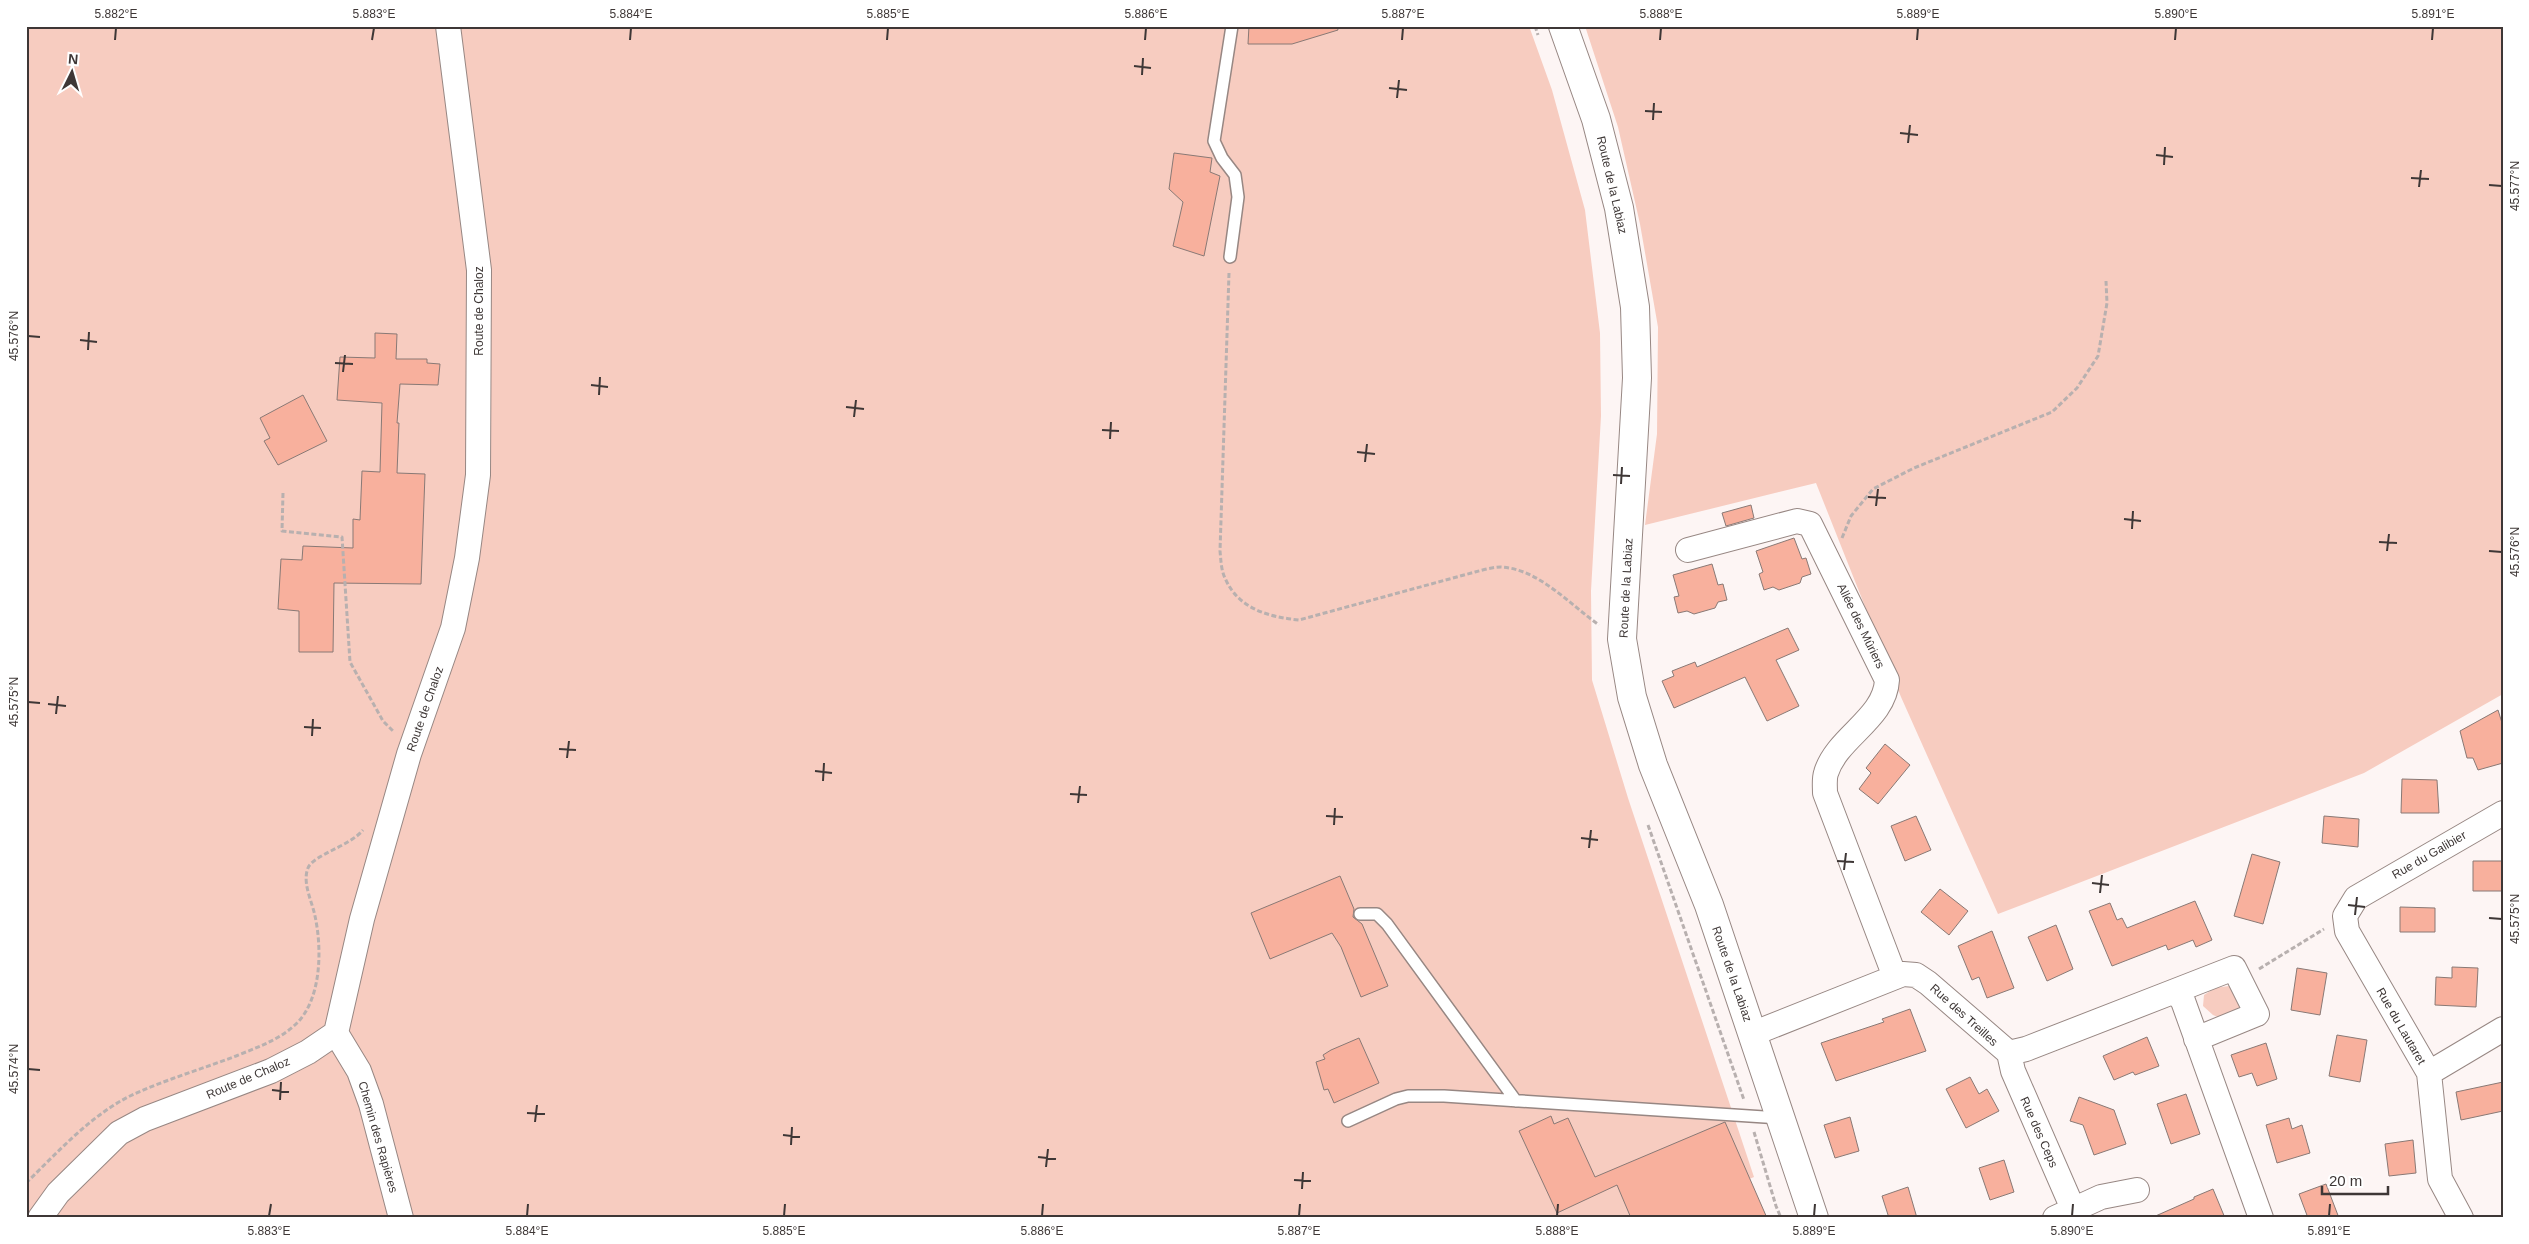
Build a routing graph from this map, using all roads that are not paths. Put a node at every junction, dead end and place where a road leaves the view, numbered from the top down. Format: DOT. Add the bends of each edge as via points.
graph roads {
  1 [pos="448,26"];
  2 [pos="1232,26"];
  3 [pos="1563,26"];
  4 [pos="1230,257"];
  5 [pos="1688,550"];
  6 [pos="2503,813"];
  7 [pos="2351,907"];
  8 [pos="1360,914"];
  9 [pos="1895,977"];
  10 [pos="2175,992"];
  11 [pos="2503,1029"];
  12 [pos="336,1033"];
  13 [pos="1752,1034"];
  14 [pos="2196,1040"];
  15 [pos="2009,1053"];
  16 [pos="2429,1073"];
  17 [pos="1516,1101"];
  18 [pos="1780,1118"];
  19 [pos="1348,1122"];
  20 [pos="2137,1190"];
  21 [pos="2068,1215"];
  22 [pos="40,1218"];
  23 [pos="401,1218"];
  24 [pos="1814,1218"];
  25 [pos="2261,1218"];
  26 [pos="2461,1218"];
  1 -- 12 [label="street, Route de Chaloz" via="480,270 478,475 467,558 453,628 409,754 362,919"];
  2 -- 4 [label="lane" via="1214,141 1222,158 1236,175 1238,197"];
  3 -- 13 [label="main road, Route de la Labiaz" via="1596,119 1619,208 1635,307 1637,378 1610,635 1653,765 1709,905"];
  5 -- 9 [label="street, Allée des Mûriers" via="1797,521 1810,524 1831,564 1887,680 1880,703 1831,761 1825,775 1825,792"];
  6 -- 7 [label="street, Rue du Galibier"];
  7 -- 16 [label="street, Rue du Lautaret" via="2347,931"];
  8 -- 17 [label="lane" via="1377,914 1387,924"];
  9 -- 13 [label="street, Rue des Treilles"];
  9 -- 15 [label="street, Rue des Treilles" via="1916,975"];
  10 -- 14 [label="street" via="2183,1001"];
  10 -- 14 [label="street, Rue des Treilles" via="2234,968 2257,1014"];
  10 -- 15 [label="street, Rue des Treilles"];
  11 -- 16 [label="street"];
  12 -- 22 [label="street, Route de Chaloz" via="271,1071 145,1119 119,1134 58,1193"];
  12 -- 23 [label="street, Chemin des Rapières" via="359,1071 371,1104"];
  13 -- 18 [label="main road, Route de la Labiaz"];
  14 -- 25 [label="street"];
  15 -- 21 [label="street, Rue des Ceps" via="2012,1071"];
  16 -- 26 [label="street, Rue du Lautaret" via="2440,1179"];
  17 -- 18 [label="lane"];
  17 -- 19 [label="lane" via="1408,1096"];
  18 -- 24 [label="main road, Route de la Labiaz"];
  20 -- 21 [label="street, Rue des Ceps" via="2102,1196"];
}
